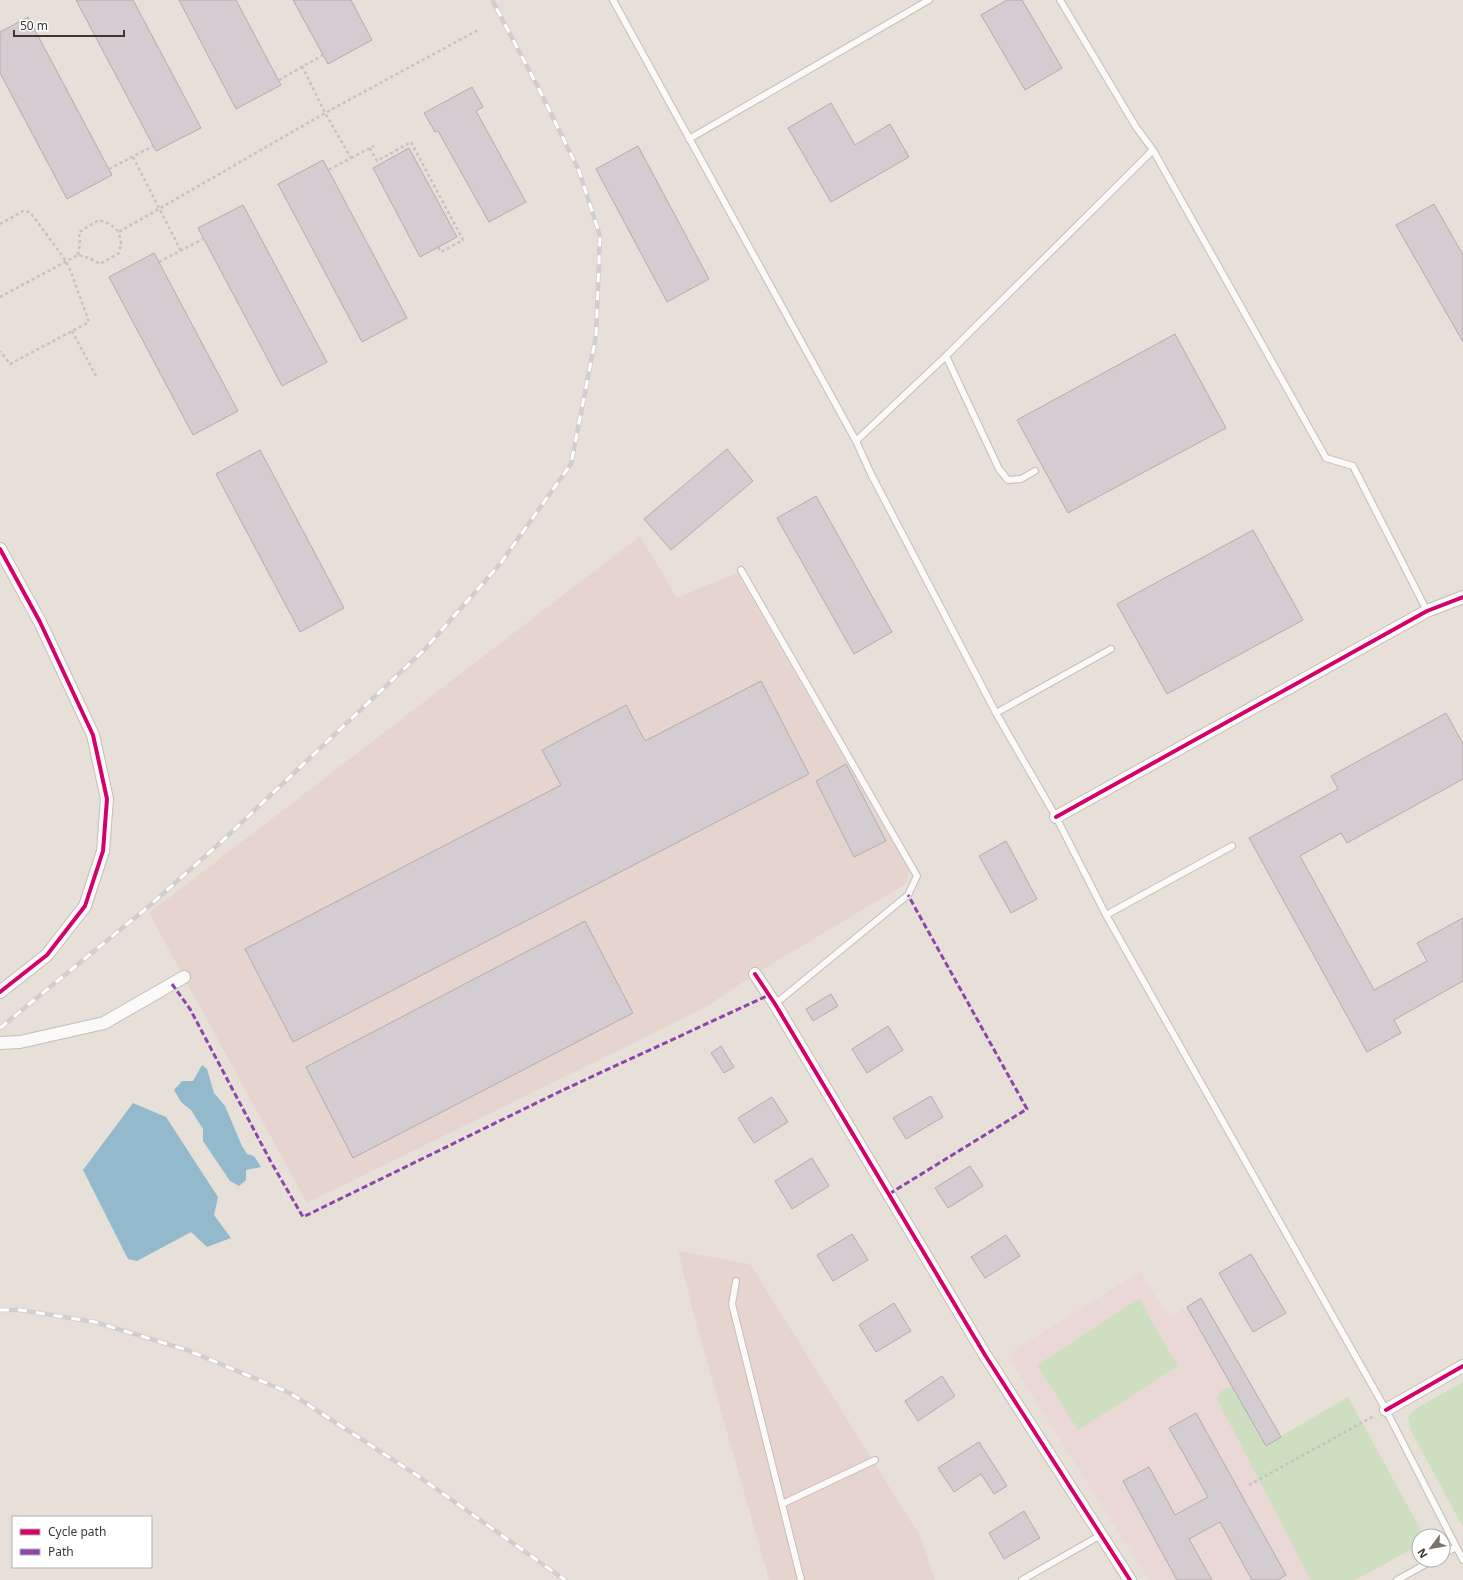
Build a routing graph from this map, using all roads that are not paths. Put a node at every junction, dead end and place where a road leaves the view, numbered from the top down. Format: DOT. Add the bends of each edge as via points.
graph roads {
  1 [pos="613,0"];
  2 [pos="929,0"];
  3 [pos="1060,0"];
  4 [pos="689,139"];
  5 [pos="1153,150"];
  6 [pos="946,356"];
  7 [pos="856,441"];
  8 [pos="1035,470"];
  9 [pos="0,549"];
  10 [pos="741,570"];
  11 [pos="1463,597"];
  12 [pos="1427,611"];
  13 [pos="1111,649"];
  14 [pos="996,713"];
  15 [pos="1056,817"];
  16 [pos="1232,846"];
  17 [pos="1106,915"];
  18 [pos="756,974"];
  19 [pos="184,977"];
  20 [pos="0,992"];
  21 [pos="775,1004"];
  22 [pos="0,1043"];
  23 [pos="736,1281"];
  24 [pos="1463,1366"];
  25 [pos="1386,1410"];
  26 [pos="875,1460"];
  27 [pos="782,1504"];
  28 [pos="1101,1535"];
  29 [pos="1456,1547"];
  30 [pos="1451,1550"];
  31 [pos="1463,1560"];
  32 [pos="1418,1568"];
  33 [pos="800,1580"];
  34 [pos="1022,1580"];
  35 [pos="1130,1580"];
  36 [pos="1396,1580"];
  1 -- 4 [label="lane"];
  2 -- 4 [label="lane"];
  3 -- 5 [label="lane" via="1136,127"];
  4 -- 7 [label="lane"];
  5 -- 6 [label="lane"];
  5 -- 12 [label="lane" via="1326,458 1353,466"];
  6 -- 7 [label="lane"];
  6 -- 8 [label="lane" via="999,469 1008,480 1021,480"];
  7 -- 14 [label="lane"];
  9 -- 20 [label="street" via="40,622 94,735 107,799 103,851 86,906 47,955"];
  10 -- 21 [label="lane" via="917,876 908,895"];
  11 -- 12 [label="street"];
  12 -- 15 [label="street"];
  13 -- 14 [label="lane"];
  14 -- 15 [label="lane"];
  15 -- 17 [label="lane"];
  16 -- 17 [label="lane"];
  17 -- 25 [label="lane"];
  18 -- 21 [label="street"];
  19 -- 22 [label="street" via="104,1023 20,1042"];
  21 -- 28 [label="street" via="985,1355"];
  23 -- 27 [label="lane" via="732,1304"];
  24 -- 25 [label="street"];
  25 -- 29 [label="lane"];
  26 -- 27 [label="lane"];
  27 -- 33 [label="lane"];
  28 -- 34 [label="lane"];
  28 -- 35 [label="street"];
  29 -- 30 [label="lane"];
  29 -- 31 [label="lane"];
  32 -- 36 [label="lane"];
}
